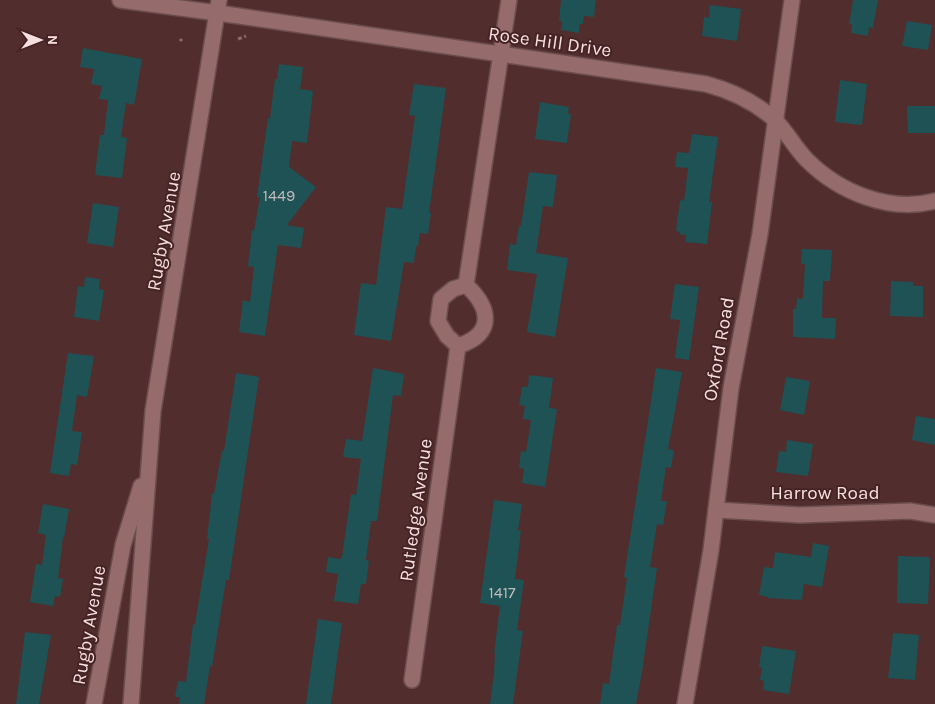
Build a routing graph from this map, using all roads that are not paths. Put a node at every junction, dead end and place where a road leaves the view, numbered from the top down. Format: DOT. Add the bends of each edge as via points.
graph roads {
  1 [pos="120,0"];
  2 [pos="510,0"];
  3 [pos="792,0"];
  4 [pos="219,7"];
  5 [pos="502,55"];
  6 [pos="775,120"];
  7 [pos="935,201"];
  8 [pos="466,285"];
  9 [pos="458,346"];
  10 [pos="147,468"];
  11 [pos="716,510"];
  12 [pos="935,515"];
  13 [pos="412,680"];
  14 [pos="94,704"];
  15 [pos="131,704"];
  16 [pos="685,704"];
  1 -- 4 [label="street, Rose Hill Drive"];
  2 -- 5 [label="street"];
  3 -- 6 [label="street, Oxford Road"];
  4 -- 5 [label="street, Rose Hill Drive"];
  4 -- 10 [label="street, Rugby Avenue" via="153,411"];
  5 -- 6 [label="street, Rose Hill Drive" via="706,84 730,90 752,101"];
  5 -- 8 [label="street"];
  6 -- 7 [label="street, Rose Hill Drive" via="806,159 848,190 873,200 899,204"];
  6 -- 11 [label="street, Oxford Road" via="760,234 731,388"];
  8 -- 9 [label="street" via="478,296 486,312 483,329 469,342"];
  8 -- 9 [label="street" via="453,289 441,300 438,321 446,336"];
  9 -- 13 [label="street, Rutledge Avenue"];
  10 -- 14 [label="street, Rugby Avenue" via="123,545"];
  10 -- 15 [label="street, Rugby Avenue"];
  11 -- 12 [label="street, Harrow Road" via="800,514 910,511"];
  11 -- 16 [label="street, Oxford Road"];
}
